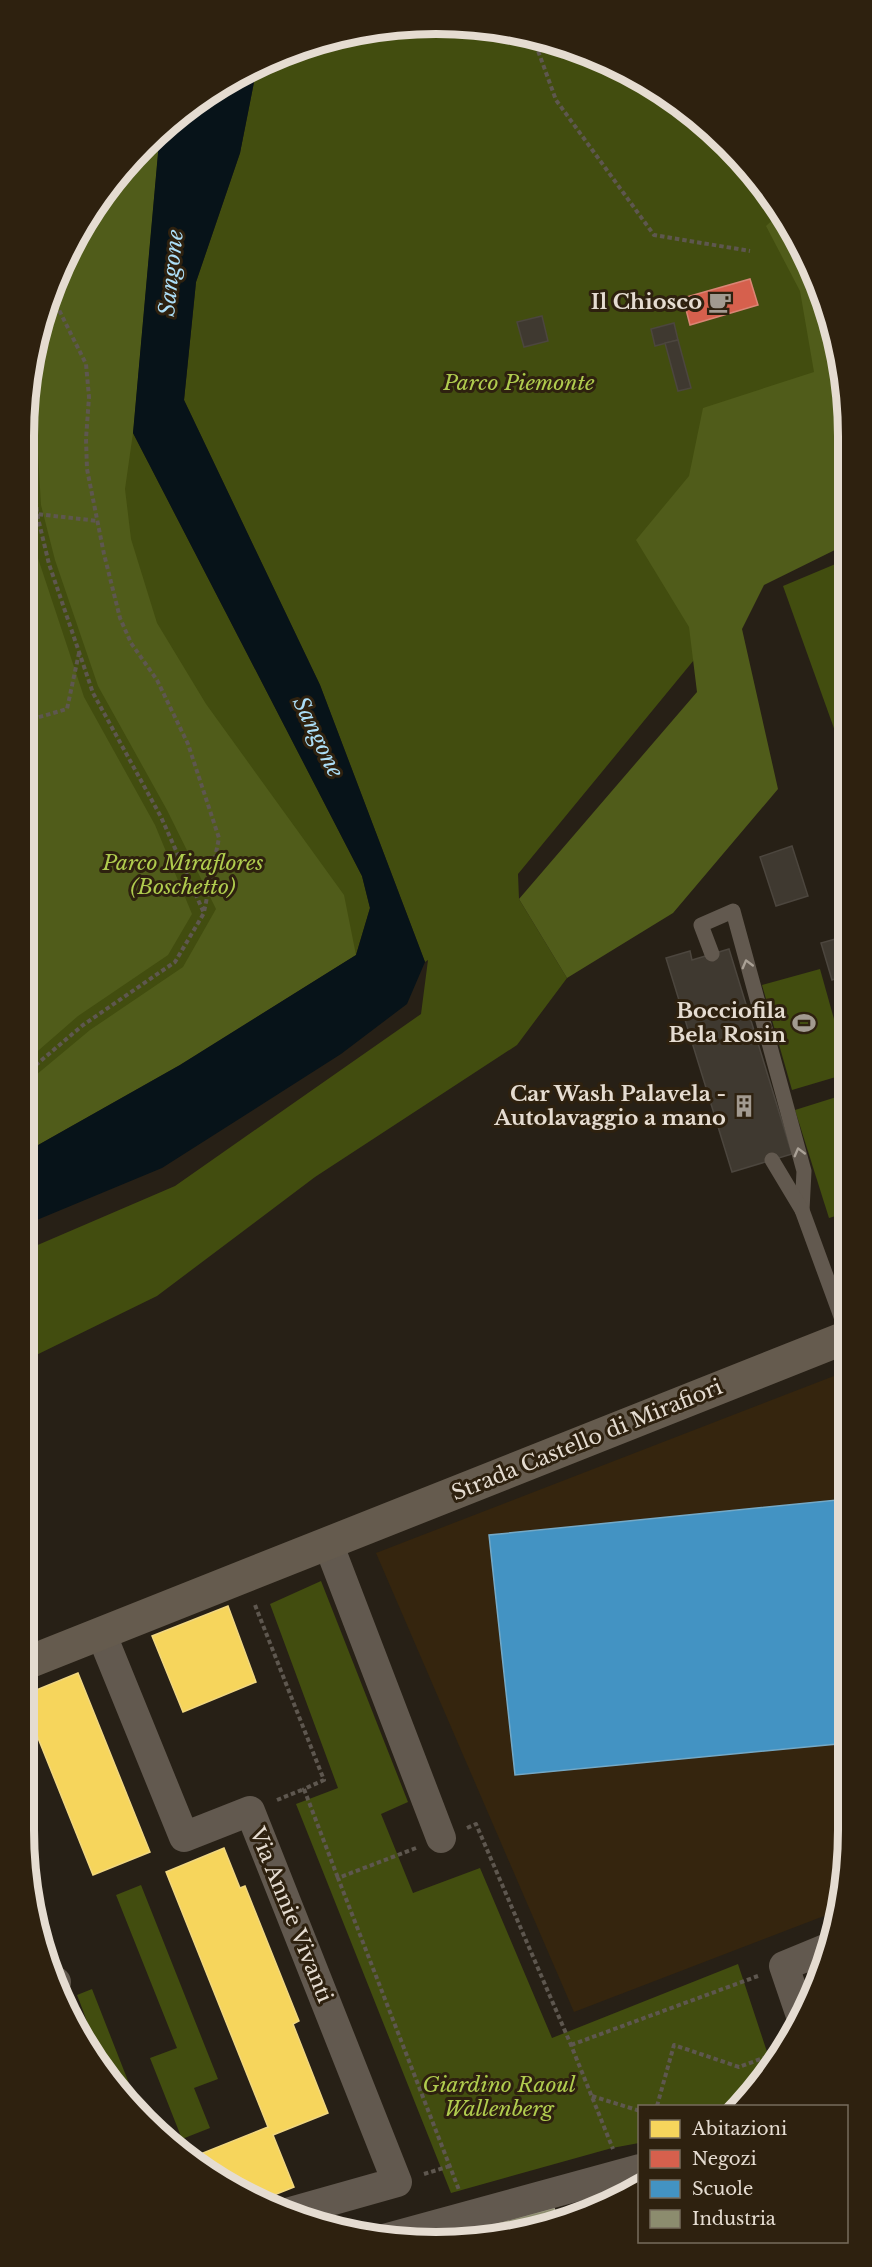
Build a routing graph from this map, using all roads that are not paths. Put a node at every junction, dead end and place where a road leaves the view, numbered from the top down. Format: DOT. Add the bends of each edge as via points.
graph roads {
  1 [pos="712,954"];
  2 [pos="772,1160"];
  3 [pos="802,1210"];
  4 [pos="838,1310"];
  5 [pos="838,1339"];
  6 [pos="328,1543"];
  7 [pos="101,1633"];
  8 [pos="34,1660"];
  9 [pos="441,1838"];
  10 [pos="819,1952"];
  11 [pos="797,2006"];
  12 [pos="628,2164"];
  13 [pos="301,2209"];
  14 [pos="408,2232"];
  3 -- 1 [label="lane, one-way" via="804,1171 733,911 701,925"];
  2 -- 3 [label="lane"];
  3 -- 4 [label="lane"];
  5 -- 6 [label="street, Strada Castello di Mirafiori"];
  6 -- 7 [label="street, Strada Castello di Mirafiori"];
  6 -- 9 [label="street"];
  7 -- 8 [label="street, Strada Castello di Mirafiori"];
  7 -- 13 [label="street, Via Annie Vivanti" via="184,1837 250,1811 397,2182"];
  10 -- 11 [label="street" via="784,1966"];
  12 -- 14 [label="street"];
}
